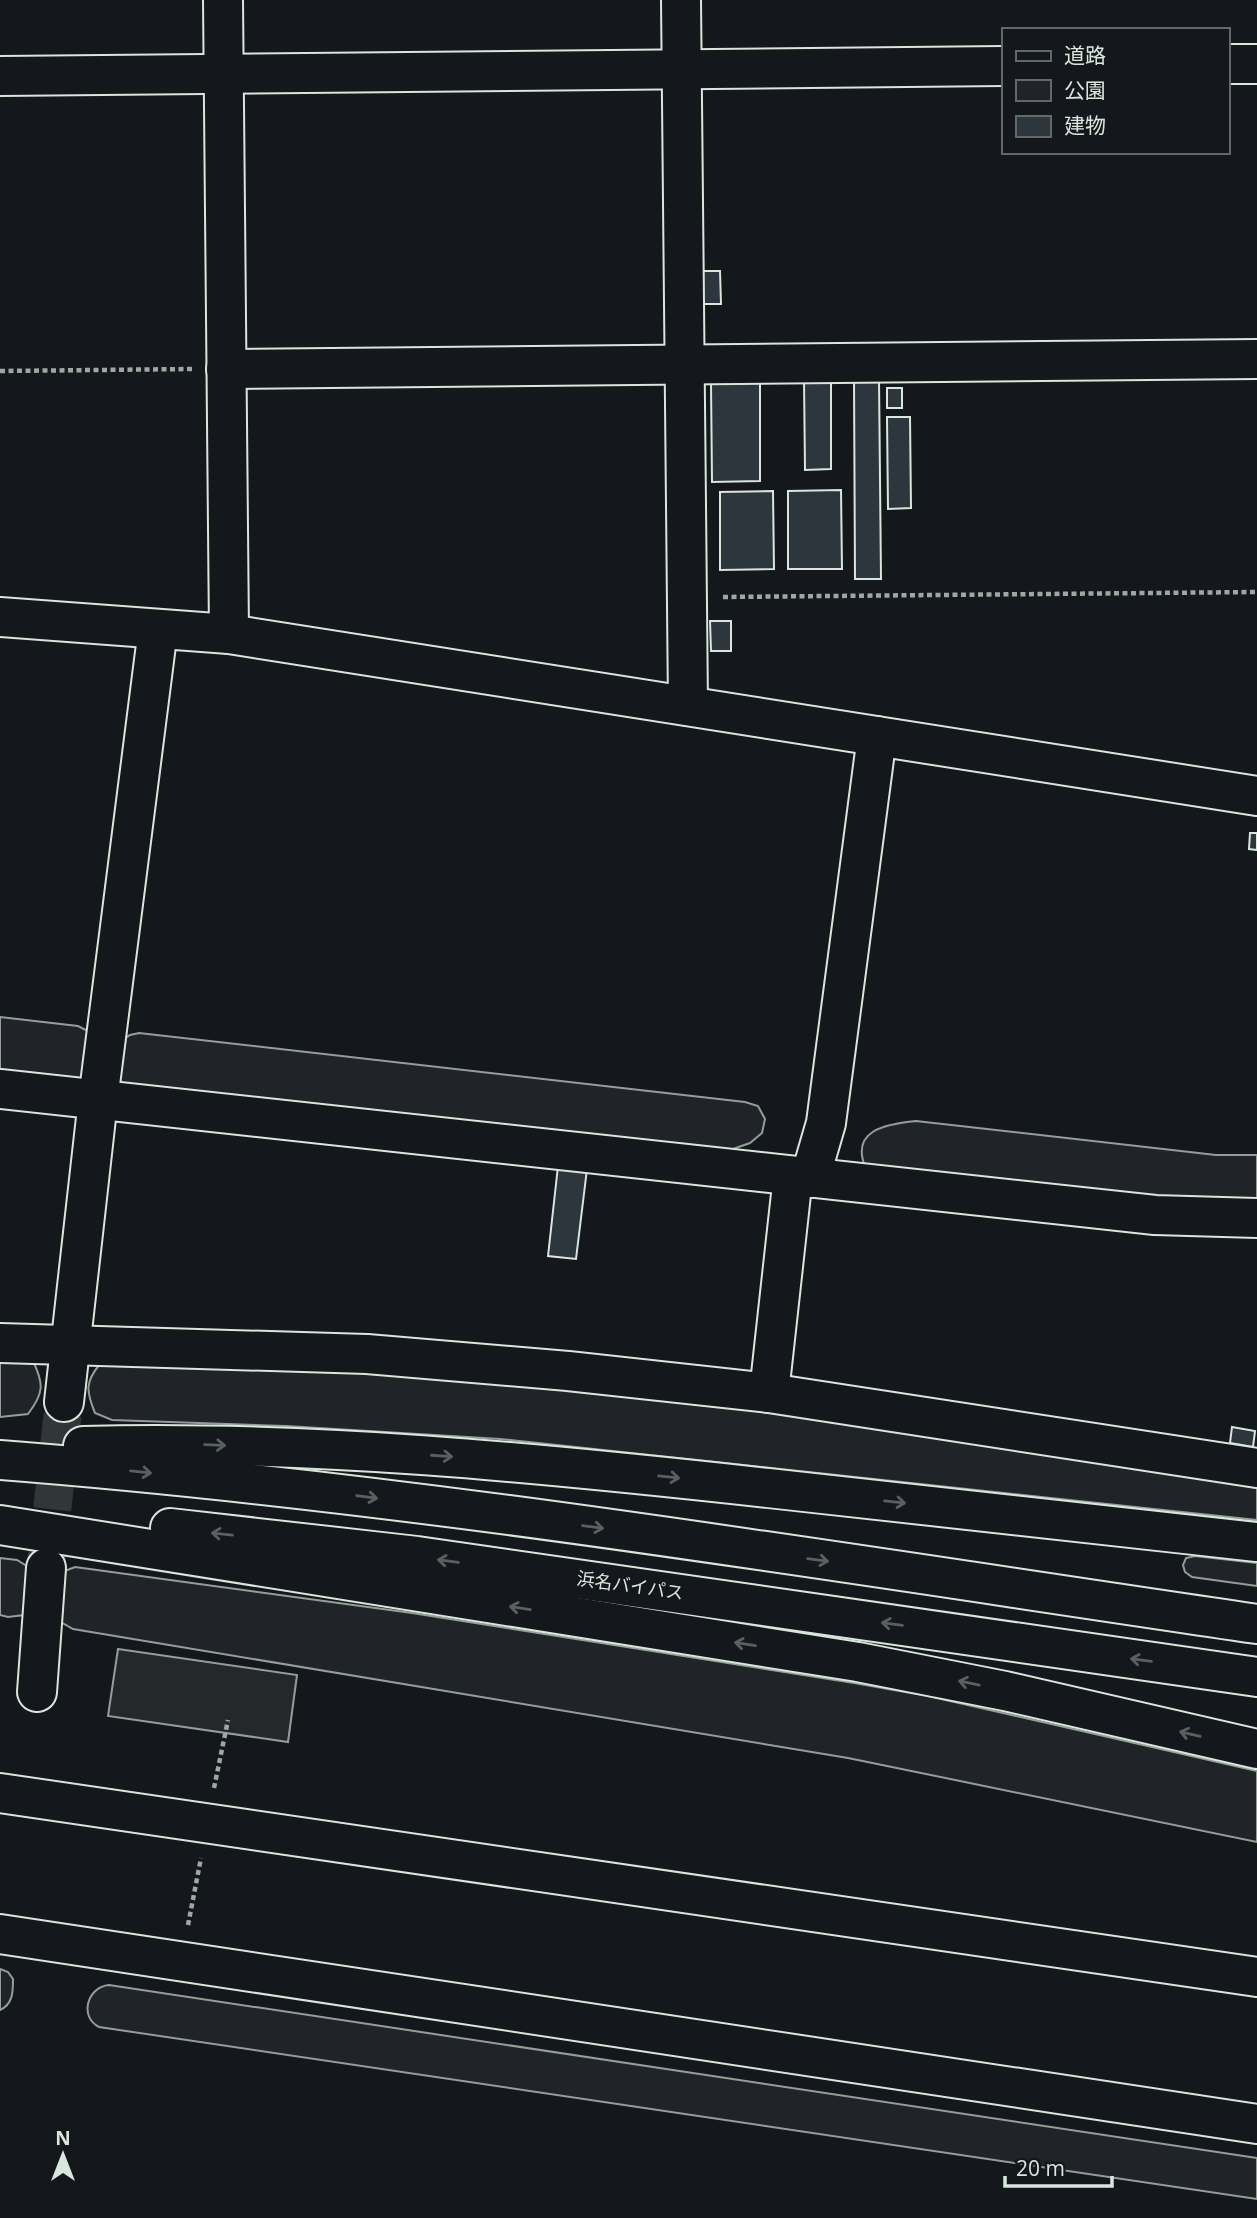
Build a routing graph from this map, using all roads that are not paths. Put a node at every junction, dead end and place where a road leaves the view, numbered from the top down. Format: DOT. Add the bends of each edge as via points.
graph roads {
  1 [pos="223,0"];
  2 [pos="681,0"];
  3 [pos="1229,64"];
  4 [pos="1257,64"];
  5 [pos="1002,66"];
  6 [pos="682,69"];
  7 [pos="223,74"];
  8 [pos="0,76"];
  9 [pos="1257,359"];
  10 [pos="684,365"];
  11 [pos="226,369"];
  12 [pos="0,617"];
  13 [pos="158,628"];
  14 [pos="229,634"];
  15 [pos="688,706"];
  16 [pos="877,736"];
  17 [pos="1257,796"];
  18 [pos="0,1089"];
  19 [pos="98,1100"];
  20 [pos="802,1177"];
  21 [pos="1257,1218"];
  22 [pos="0,1343"];
  23 [pos="71,1344"];
  24 [pos="769,1393"];
  25 [pos="64,1402"];
  26 [pos="0,1447"];
  27 [pos="0,1460"];
  28 [pos="1257,1468"];
  29 [pos="0,1513"];
  30 [pos="0,1525"];
  31 [pos="1257,1542"];
  32 [pos="46,1568"];
  33 [pos="1257,1624"];
  34 [pos="1257,1677"];
  35 [pos="37,1692"];
  36 [pos="1257,1749"];
  37 [pos="0,1793"];
  38 [pos="0,1934"];
  39 [pos="1257,1977"];
  40 [pos="1257,2124"];
  1 -- 7 [label="main road"];
  2 -- 6 [label="main road"];
  3 -- 4 [label="main road"];
  5 -- 6 [label="main road"];
  6 -- 7 [label="main road"];
  6 -- 10 [label="main road"];
  7 -- 8 [label="main road"];
  7 -- 11 [label="main road"];
  9 -- 10 [label="main road"];
  10 -- 11 [label="main road"];
  10 -- 15 [label="main road"];
  11 -- 14 [label="main road"];
  12 -- 13 [label="main road"];
  13 -- 14 [label="main road"];
  13 -- 19 [label="main road"];
  14 -- 15 [label="main road"];
  15 -- 16 [label="main road"];
  16 -- 17 [label="main road"];
  16 -- 20 [label="main road" via="826,1123"];
  18 -- 19 [label="main road"];
  19 -- 20 [label="main road"];
  19 -- 23 [label="main road"];
  20 -- 21 [label="main road" via="1154,1215"];
  20 -- 24 [label="main road"];
  22 -- 23 [label="main road"];
  23 -- 24 [label="main road" via="367,1354"];
  23 -- 25 [label="main road"];
  24 -- 28 [label="main road"];
  26 -- 31 [label="main road, one-way" via="178,1443 485,1459"];
  27 -- 33 [label="main road, one-way" via="424,1504"];
  34 -- 29 [label="main road, 浜名バイパス, one-way" via="417,1556"];
  36 -- 30 [label="main road, one-way" via="870,1664"];
  32 -- 35 [label="main road"];
  37 -- 39 [label="main road"];
  38 -- 40 [label="main road"];
}
